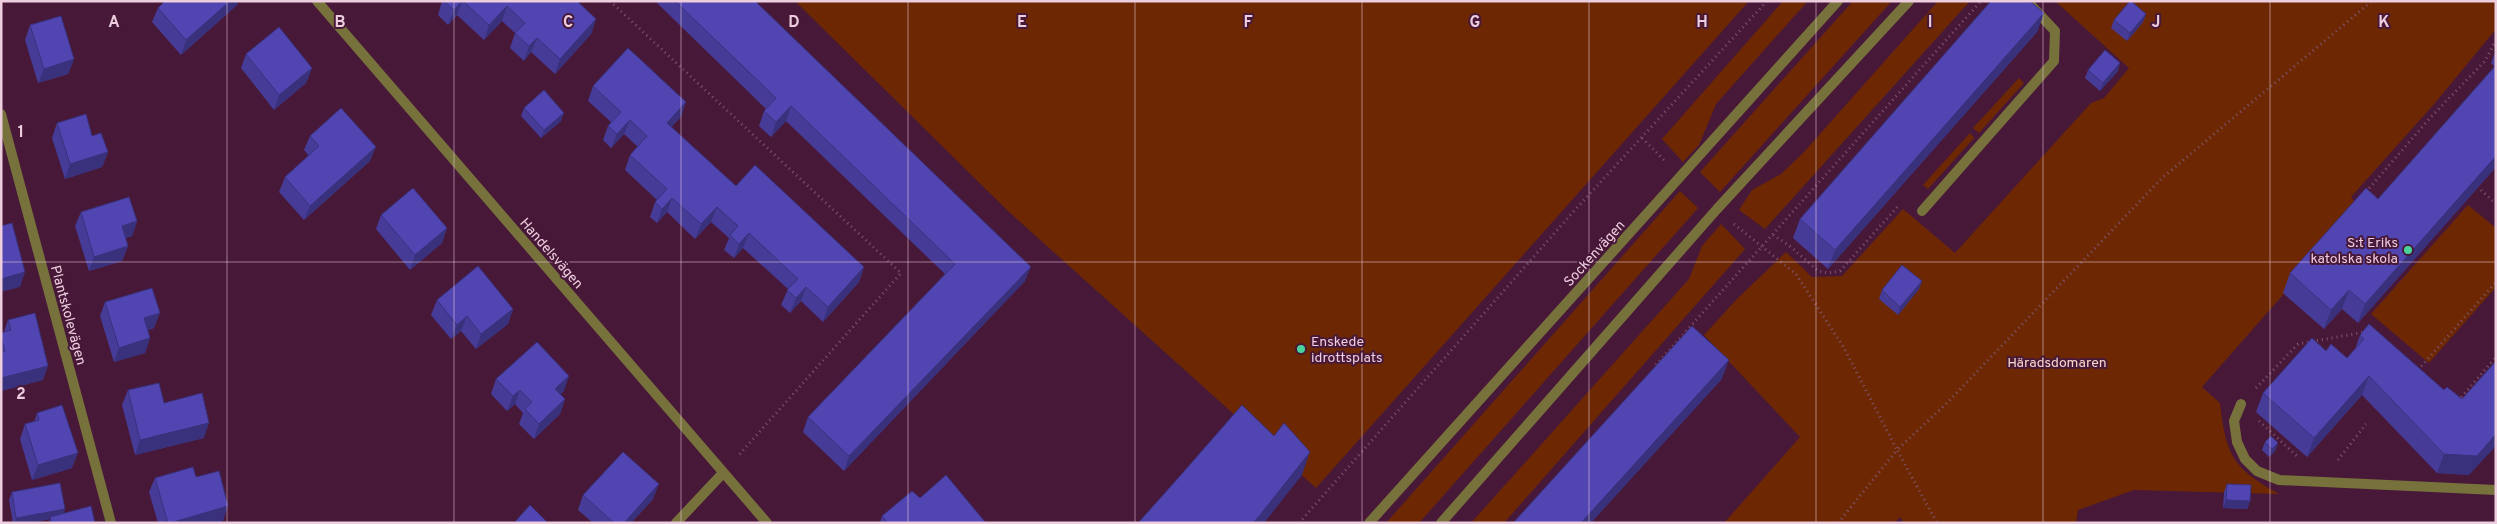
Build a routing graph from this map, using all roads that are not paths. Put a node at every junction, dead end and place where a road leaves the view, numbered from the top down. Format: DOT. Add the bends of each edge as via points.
graph roads {
  1 [pos="317,1"];
  2 [pos="1838,1"];
  3 [pos="1909,1"];
  4 [pos="2027,1"];
  5 [pos="1,114"];
  6 [pos="1922,211"];
  7 [pos="2241,404"];
  8 [pos="723,473"];
  9 [pos="2496,490"];
  10 [pos="111,523"];
  11 [pos="676,523"];
  12 [pos="767,523"];
  13 [pos="1369,523"];
  14 [pos="1441,523"];
  1 -- 8 [label="street, Handelsvägen"];
  2 -- 13 [label="street, Sockenvägen"];
  3 -- 14 [label="street" via="1717,209"];
  4 -- 6 [label="street" via="2055,31 2054,61"];
  5 -- 10 [label="street, Plantskolevägen"];
  7 -- 9 [label="street" via="2234,421 2237,442 2245,459 2257,471 2279,480"];
  8 -- 11 [label="street"];
  8 -- 12 [label="street, Handelsvägen"];
}
